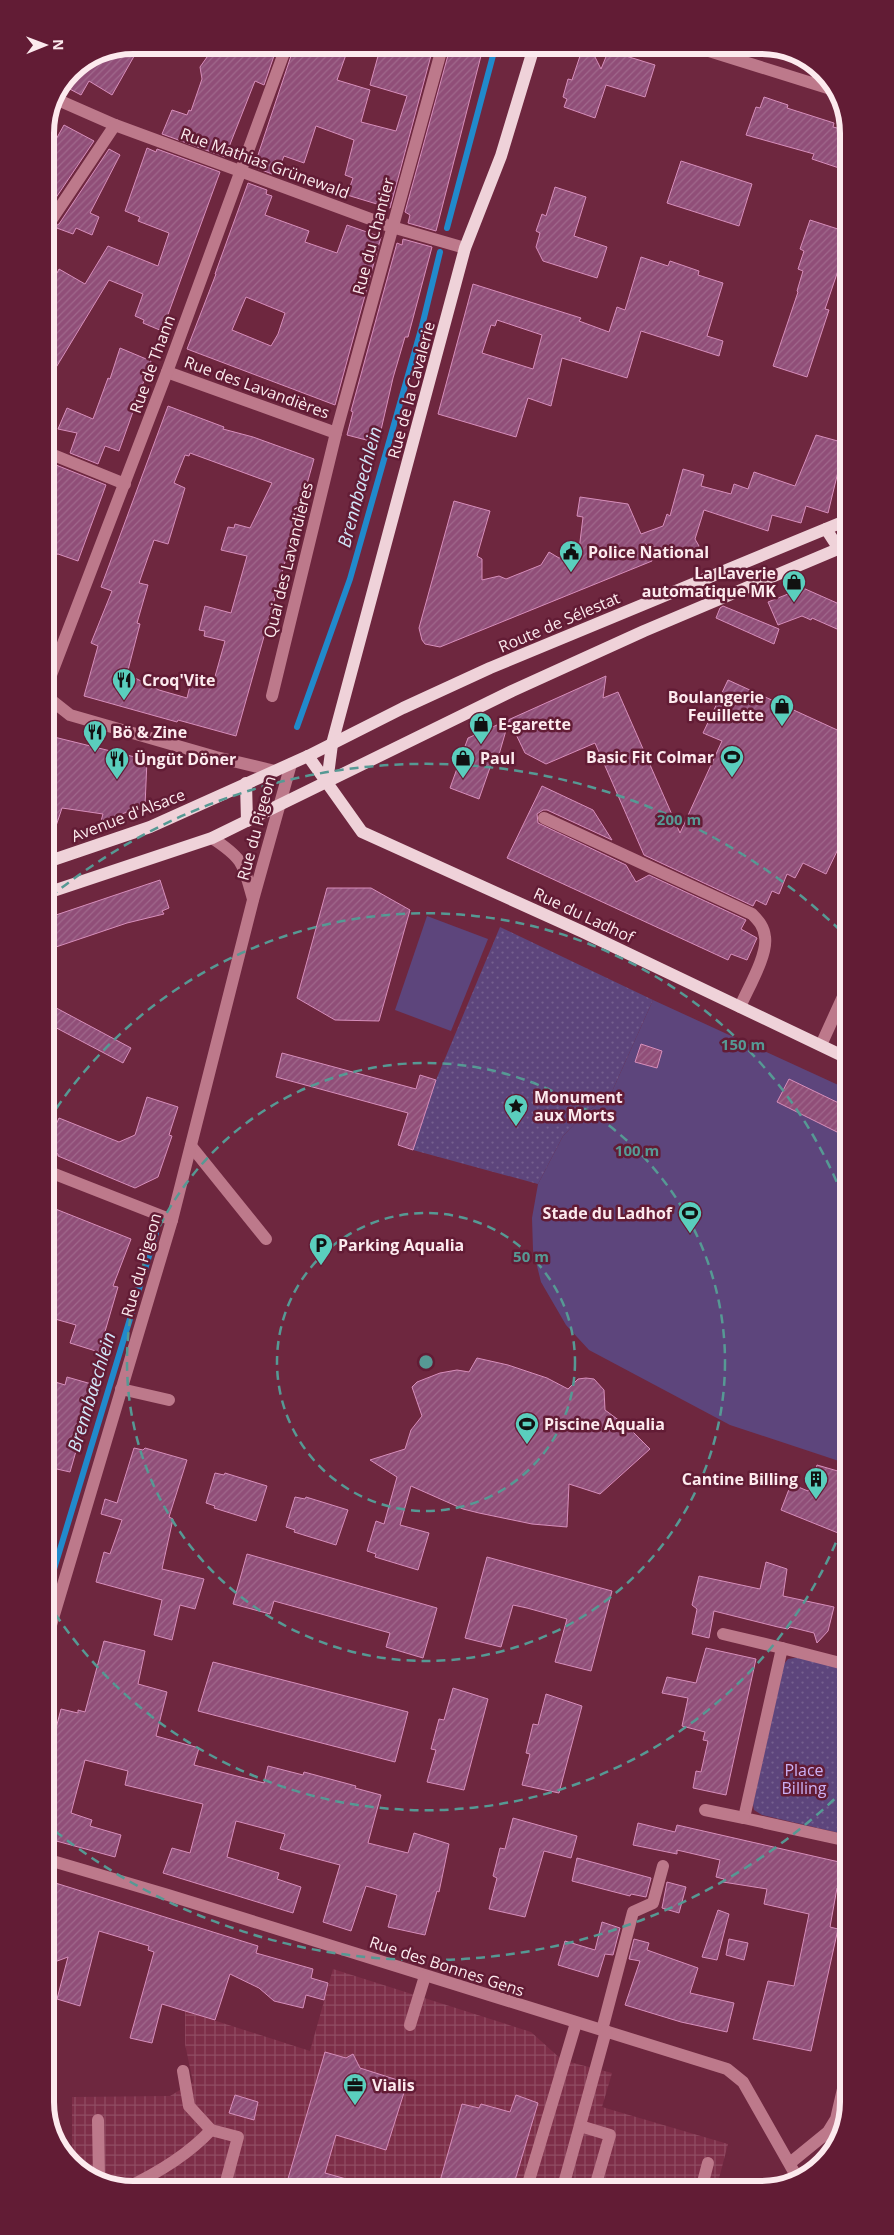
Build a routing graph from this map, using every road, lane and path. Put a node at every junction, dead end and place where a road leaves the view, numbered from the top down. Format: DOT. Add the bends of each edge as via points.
graph roads {
  1 [pos="283,54"];
  2 [pos="440,54"];
  3 [pos="532,54"];
  4 [pos="719,54"];
  5 [pos="825,87"];
  6 [pos="61,101"];
  7 [pos="115,125"];
  8 [pos="240,170"];
  9 [pos="54,216"];
  10 [pos="392,227"];
  11 [pos="465,248"];
  12 [pos="167,372"];
  13 [pos="336,433"];
  14 [pos="54,455"];
  15 [pos="125,484"];
  16 [pos="840,523"];
  17 [pos="826,529"];
  18 [pos="840,545"];
  19 [pos="840,550"];
  20 [pos="54,667"];
  21 [pos="272,696"];
  22 [pos="54,702"];
  23 [pos="332,744"];
  24 [pos="308,756"];
  25 [pos="291,764"];
  26 [pos="244,765"];
  27 [pos="276,771"];
  28 [pos="326,782"];
  29 [pos="246,783"];
  30 [pos="279,806"];
  31 [pos="544,818"];
  32 [pos="247,821"];
  33 [pos="212,838"];
  34 [pos="54,860"];
  35 [pos="54,891"];
  36 [pos="253,900"];
  37 [pos="840,1003"];
  38 [pos="740,1007"];
  39 [pos="821,1045"];
  40 [pos="840,1054"];
  41 [pos="191,1146"];
  42 [pos="54,1173"];
  43 [pos="172,1220"];
  44 [pos="266,1239"];
  45 [pos="121,1389"];
  46 [pos="169,1400"];
  47 [pos="54,1615"];
  48 [pos="723,1634"];
  49 [pos="782,1648"];
  50 [pos="840,1663"];
  51 [pos="705,1810"];
  52 [pos="744,1818"];
  53 [pos="840,1839"];
  54 [pos="54,1861"];
  55 [pos="663,1866"];
  56 [pos="425,1976"];
  57 [pos="576,2023"];
  58 [pos="410,2025"];
  59 [pos="604,2031"];
  60 [pos="183,2071"];
  61 [pos="840,2109"];
  62 [pos="98,2120"];
  63 [pos="580,2126"];
  64 [pos="211,2130"];
  65 [pos="708,2163"];
  66 [pos="790,2163"];
  67 [pos="795,2173"];
  68 [pos="99,2174"];
  69 [pos="140,2181"];
  70 [pos="226,2181"];
  71 [pos="529,2181"];
  72 [pos="565,2181"];
  73 [pos="597,2181"];
  74 [pos="703,2181"];
  1 -- 8 [label="street, Rue de Thann"];
  2 -- 10 [label="street, Rue du Chantier"];
  3 -- 11 [label="main road, Rue de la Cavalerie" via="501,156"];
  4 -- 5 [label="street"];
  6 -- 7 [label="street, Rue Mathias Grünewald"];
  7 -- 8 [label="street, Rue Mathias Grünewald"];
  7 -- 9 [label="street"];
  8 -- 10 [label="street, Rue Mathias Grünewald"];
  8 -- 12 [label="street, Rue de Thann"];
  10 -- 11 [label="street, Rue Mathias Grünewald"];
  10 -- 13 [label="street, Rue du Chantier"];
  11 -- 23 [label="main road, Rue de la Cavalerie"];
  12 -- 13 [label="street, Rue des Lavandières"];
  12 -- 15 [label="street, Rue de Thann"];
  13 -- 21 [label="street, Quai des Lavandières"];
  14 -- 15 [label="street"];
  15 -- 20 [label="street, Rue de Thann"];
  16 -- 17 [label="main road, Route de Sélestat"];
  17 -- 18 [label="main road"];
  17 -- 23 [label="main road, Route de Sélestat" via="490,668"];
  19 -- 28 [label="main road" via="617,643"];
  22 -- 26 [label="street" via="70,715"];
  23 -- 24 [label="main road, Route de Sélestat"];
  23 -- 28 [label="main road"];
  24 -- 25 [label="main road, Avenue d'Alsace"];
  24 -- 28 [label="main road"];
  25 -- 27 [label="main road, Avenue d'Alsace"];
  25 -- 30 [label="street, Rue du Pigeon"];
  26 -- 27 [label="street"];
  26 -- 29 [label="street"];
  27 -- 29 [label="main road, Avenue d'Alsace"];
  28 -- 30 [label="main road"];
  28 -- 38 [label="main road, Rue du Ladhof" via="362,832"];
  29 -- 32 [label="main road"];
  29 -- 34 [label="main road, Avenue d'Alsace" via="150,828"];
  30 -- 32 [label="main road"];
  30 -- 36 [label="street, Rue du Pigeon"];
  31 -- 38 [label="street" via="752,914 761,924 766,938 765,949"];
  32 -- 33 [label="main road"];
  33 -- 35 [label="main road"];
  33 -- 36 [label="street, Rue du Pigeon" via="233,852 244,867"];
  36 -- 41 [label="street, Rue du Pigeon"];
  37 -- 39 [label="street"];
  38 -- 39 [label="main road, Rue du Ladhof"];
  39 -- 40 [label="main road, Rue du Ladhof"];
  41 -- 43 [label="street, Rue du Pigeon"];
  41 -- 44 [label="street"];
  42 -- 43 [label="street"];
  43 -- 45 [label="street, Rue du Pigeon"];
  45 -- 46 [label="street"];
  45 -- 47 [label="street, Rue du Pigeon"];
  48 -- 49 [label="street"];
  49 -- 50 [label="street"];
  49 -- 52 [label="street"];
  51 -- 52 [label="street"];
  52 -- 53 [label="street"];
  54 -- 56 [label="street, Rue des Bonnes Gens"];
  55 -- 59 [label="street" via="653,1903 633,1912"];
  56 -- 57 [label="street, Rue des Bonnes Gens"];
  56 -- 58 [label="street"];
  57 -- 59 [label="street, Rue des Bonnes Gens"];
  57 -- 71 [label="street"];
  59 -- 63 [label="street"];
  59 -- 66 [label="street, Rue des Bonnes Gens" via="727,2070 743,2082"];
  60 -- 64 [label="street" via="189,2106"];
  61 -- 66 [label="street" via="828,2132"];
  62 -- 68 [label="street"];
  63 -- 72 [label="street"];
  63 -- 73 [label="street" via="610,2135"];
  64 -- 69 [label="street" via="193,2149"];
  64 -- 70 [label="street" via="238,2137"];
  65 -- 74 [label="street"];
  66 -- 67 [label="street, Rue des Bonnes Gens"];
}
